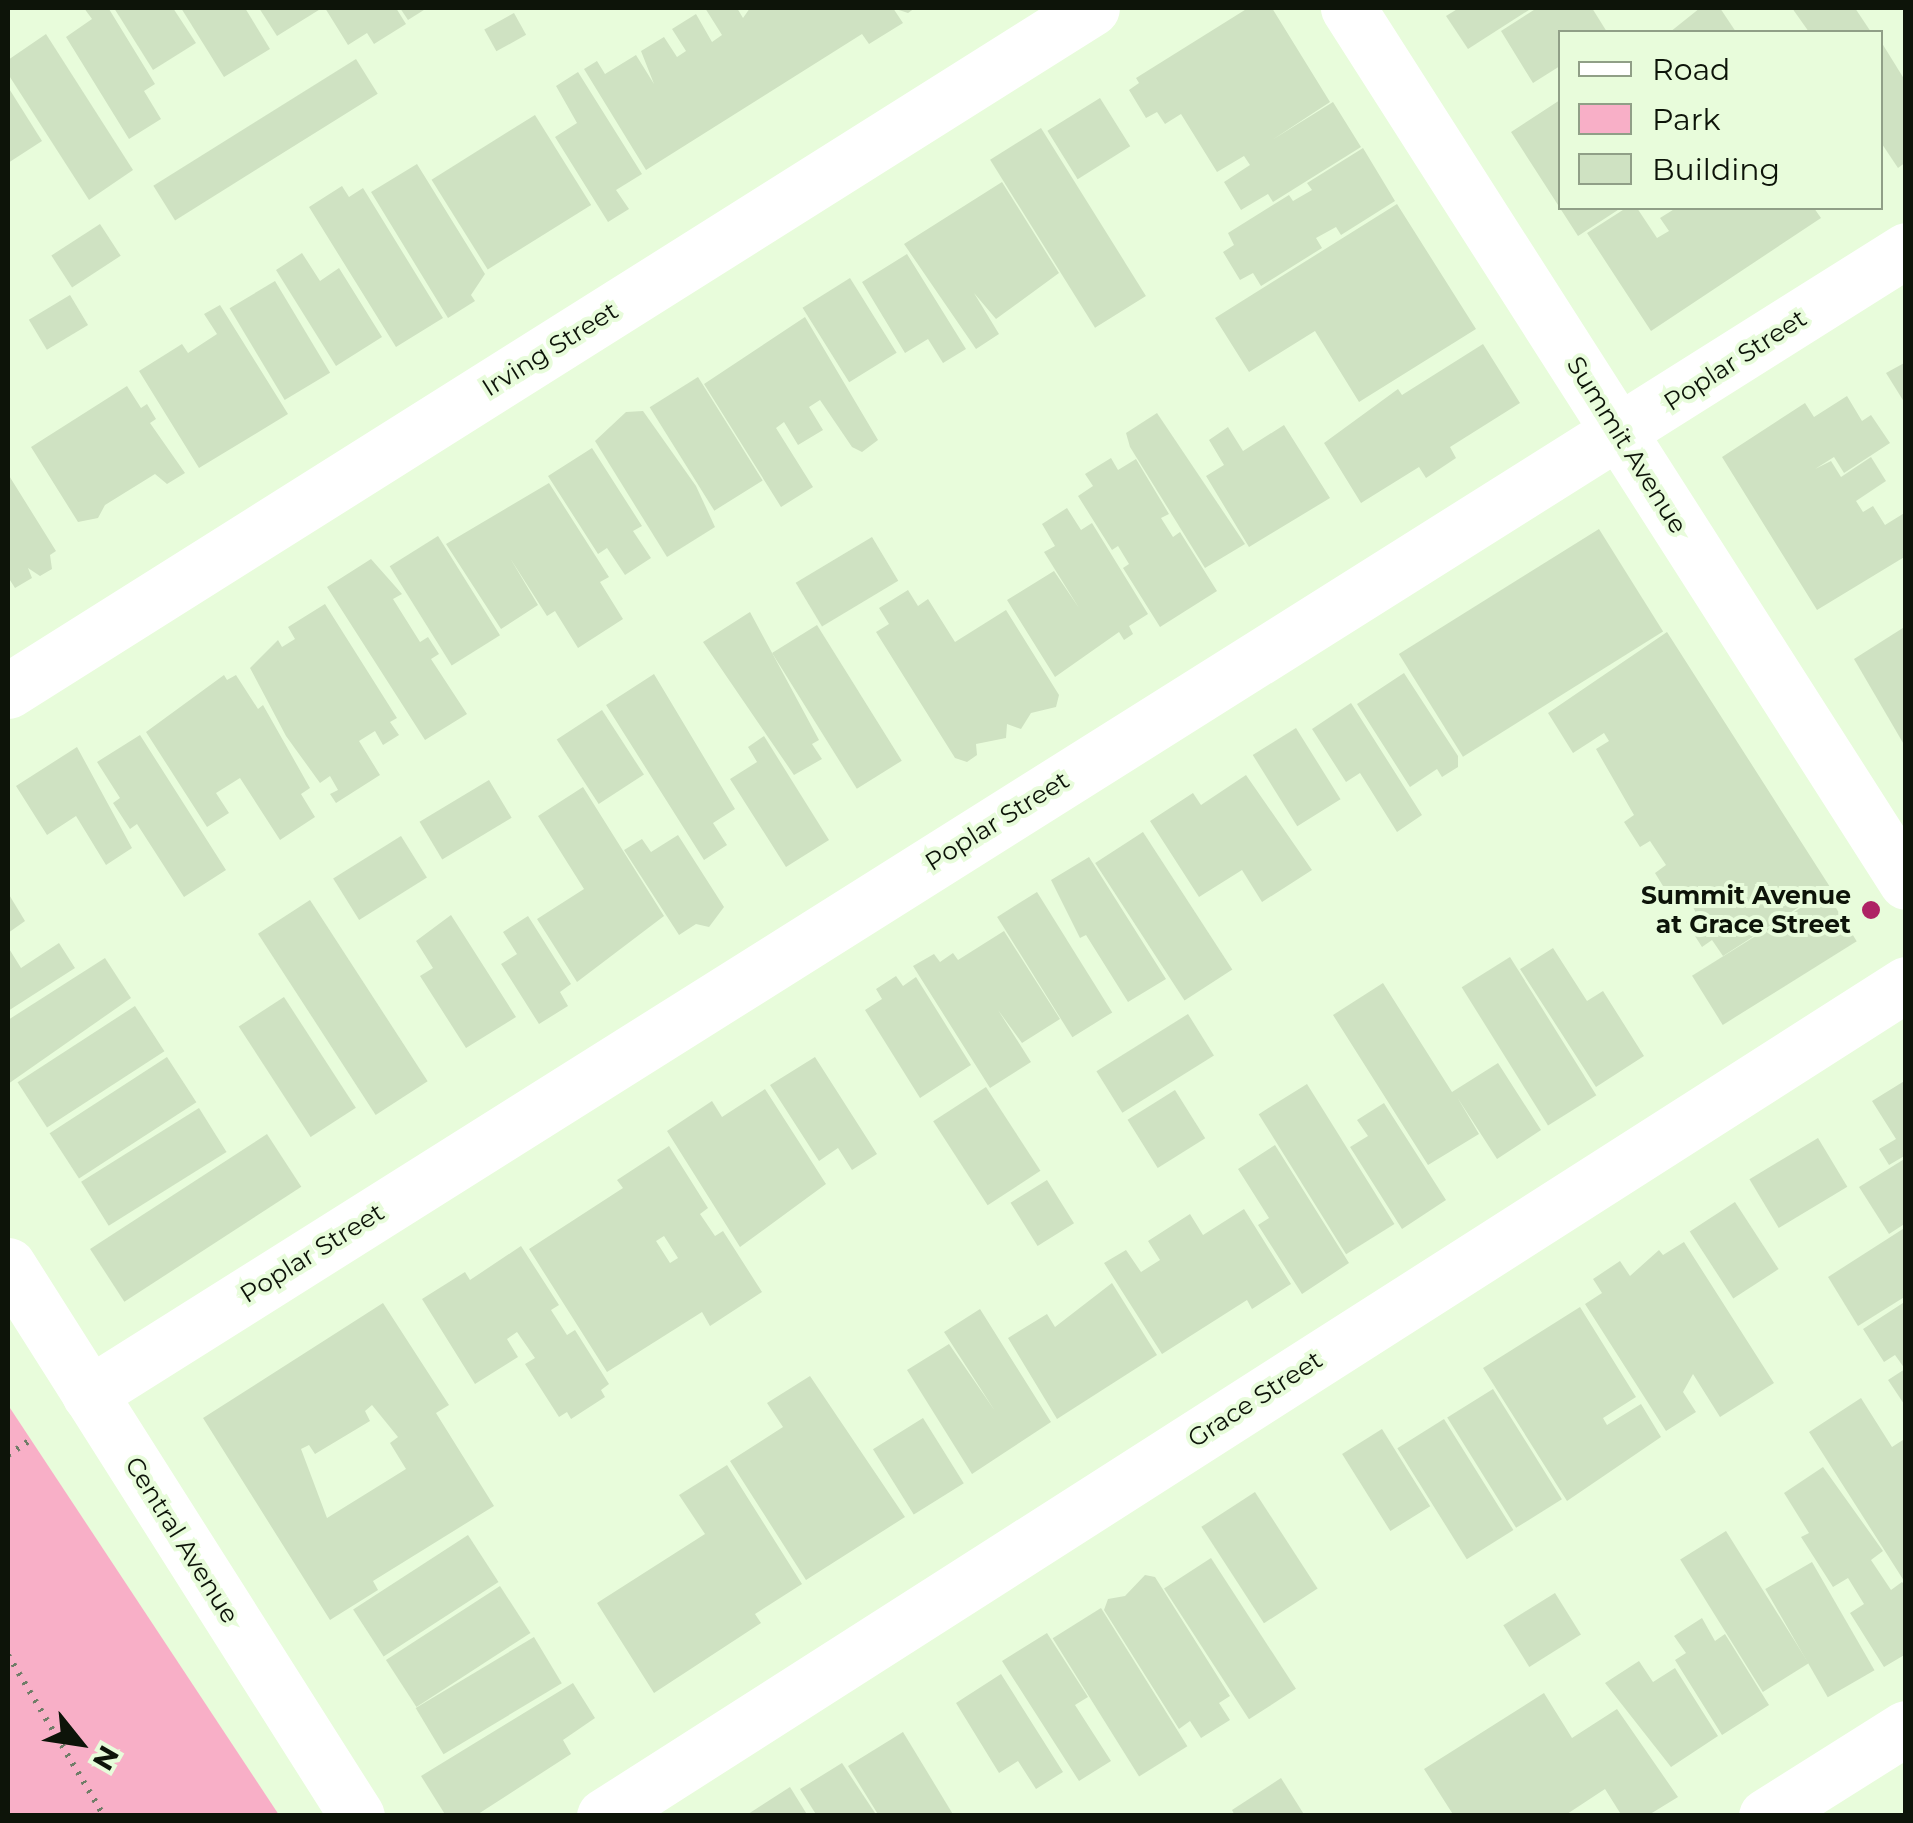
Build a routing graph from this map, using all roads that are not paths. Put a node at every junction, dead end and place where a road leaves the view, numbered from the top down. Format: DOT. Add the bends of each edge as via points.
graph roads {
  1 [pos="1092,8"];
  2 [pos="1348,8"];
  3 [pos="1906,250"];
  4 [pos="1621,434"];
  5 [pos="8,692"];
  6 [pos="1906,882"];
  7 [pos="1906,984"];
  8 [pos="8,1265"];
  9 [pos="89,1394"];
  10 [pos="1906,1728"];
  11 [pos="357,1816"];
  12 [pos="604,1816"];
  13 [pos="1766,1816"];
  1 -- 5 [label="street, Irving Street"];
  2 -- 4 [label="street, Summit Avenue"];
  3 -- 4 [label="street, Poplar Street"];
  4 -- 6 [label="street, Summit Avenue"];
  4 -- 9 [label="street, Poplar Street"];
  7 -- 12 [label="street, Grace Street"];
  8 -- 9 [label="street, Central Avenue"];
  9 -- 11 [label="street, Central Avenue"];
  10 -- 13 [label="street"];
}
